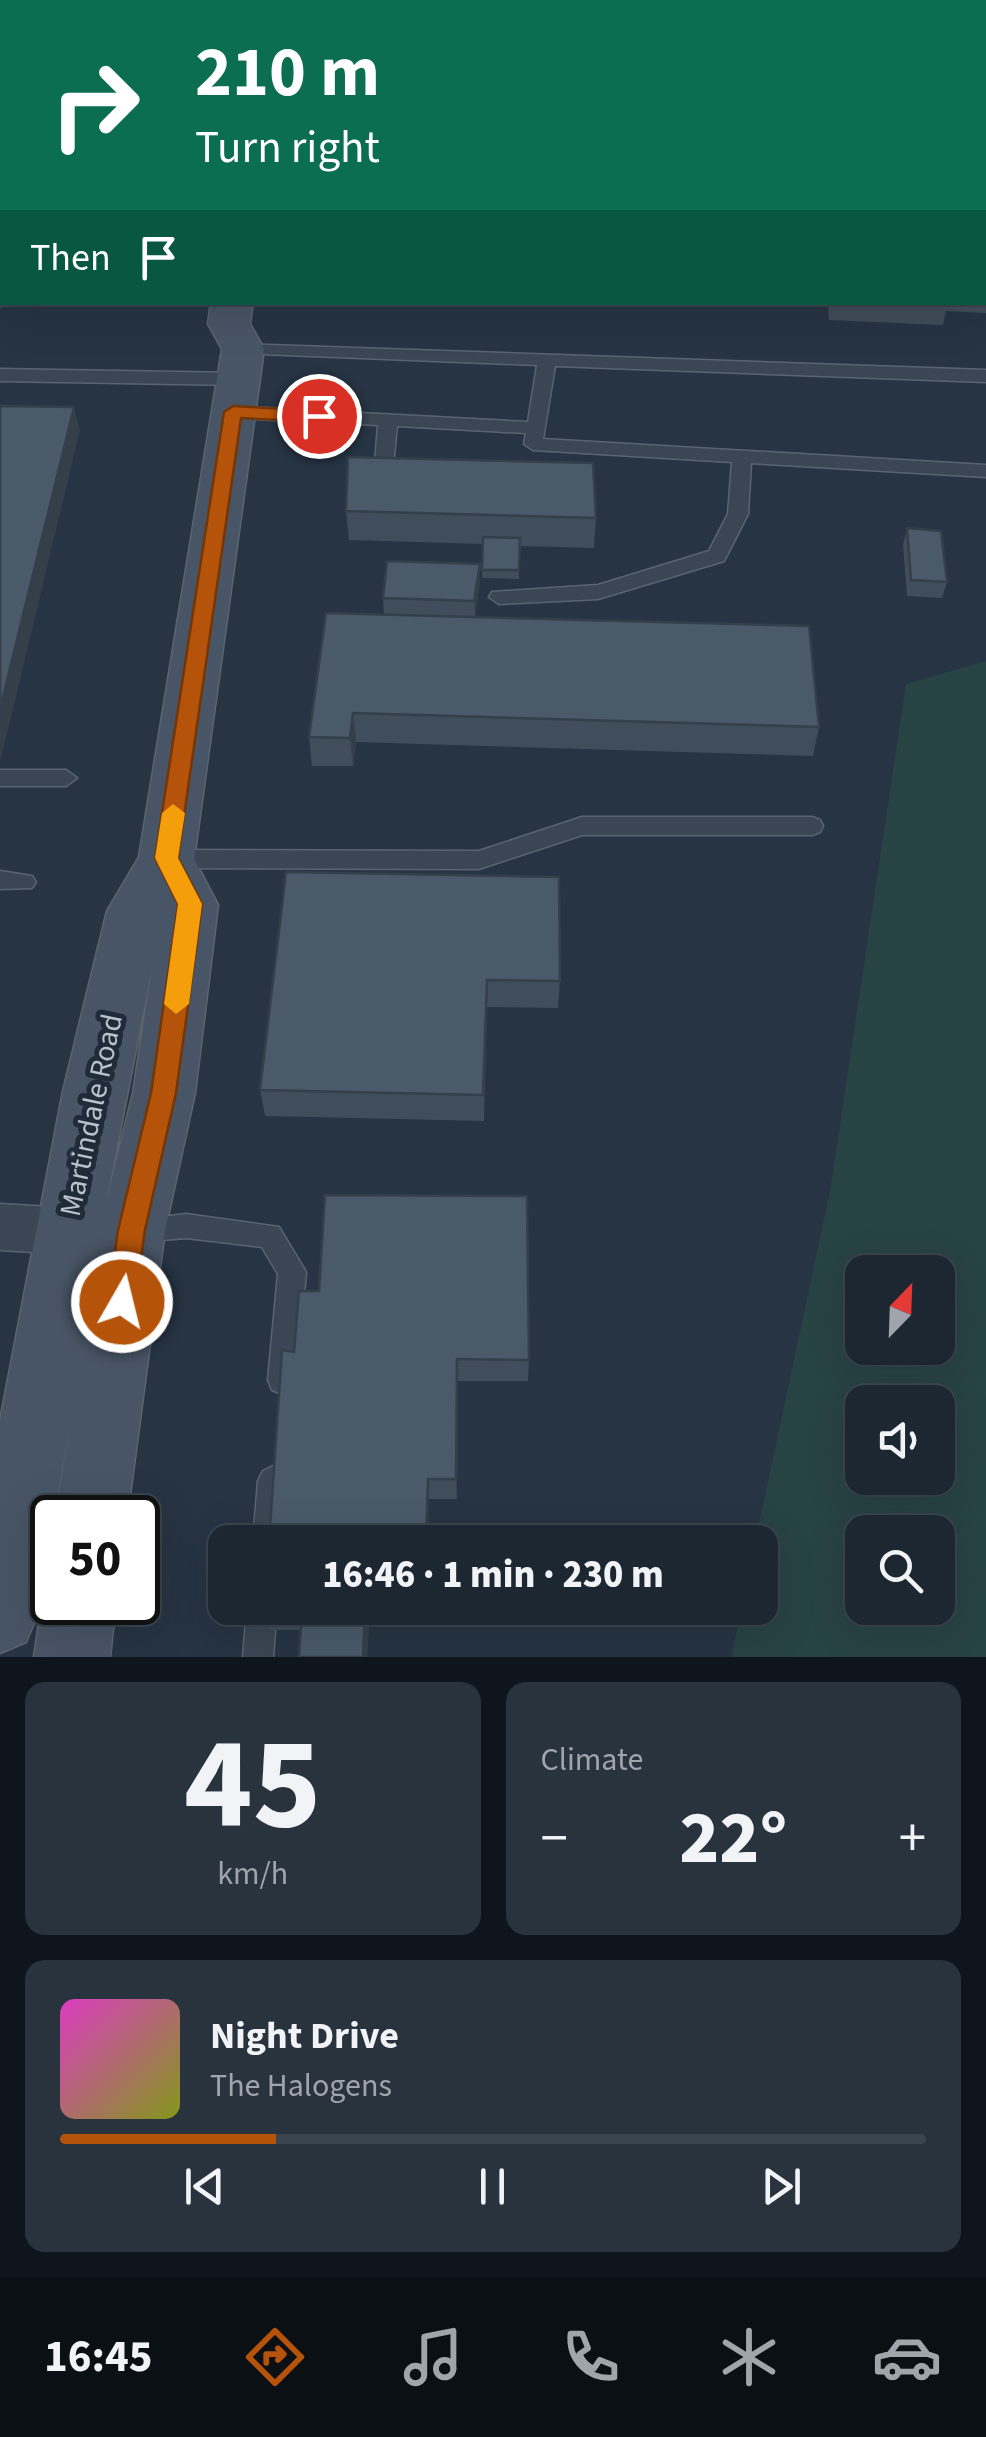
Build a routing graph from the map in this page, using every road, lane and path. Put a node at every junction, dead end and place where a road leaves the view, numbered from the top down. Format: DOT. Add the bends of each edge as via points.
graph roads {
  1 [pos="269,305"];
  2 [pos="237,360"];
  3 [pos="547,360"];
  4 [pos="0,376"];
  5 [pos="986,376"];
  6 [pos="388,420"];
  7 [pos="536,428"];
  8 [pos="742,460"];
  9 [pos="986,471"];
  10 [pos="383,474"];
  11 [pos="499,598"];
  12 [pos="0,778"];
  13 [pos="66,778"];
  14 [pos="812,826"];
  15 [pos="166,858"];
  16 [pos="0,1227"];
  17 [pos="100,1231"];
  18 [pos="280,1408"];
  19 [pos="276,1446"];
  20 [pos="92,1495"];
  21 [pos="269,1525"];
  22 [pos="0,1616"];
  23 [pos="76,1625"];
  24 [pos="261,1625"];
  25 [pos="72,1657"];
  26 [pos="258,1657"];
  1 -- 2 [label="main road" via="265,329"];
  2 -- 3 [label="lane"];
  2 -- 4 [label="lane"];
  2 -- 6 [label="lane"];
  2 -- 15 [label="main road"];
  3 -- 5 [label="lane"];
  3 -- 7 [label="lane"];
  6 -- 7 [label="lane"];
  6 -- 10 [label="lane"];
  7 -- 8 [label="lane" via="533,444"];
  8 -- 9 [label="lane"];
  8 -- 11 [label="lane" via="738,514 718,556 598,592"];
  12 -- 13 [label="lane"];
  14 -- 15 [label="lane" via="582,826 479,860"];
  15 -- 17 [label="main road, Martindale Road" via="190,904 164,1093"];
  16 -- 17 [label="street"];
  17 -- 18 [label="lane" via="186,1226 270,1236 292,1272"];
  17 -- 20 [label="main road, Martindale Road"];
  17 -- 22 [label="main road, Martindale Road"];
  19 -- 21 [label="lane"];
  23 -- 25 [label="main road"];
  24 -- 26 [label="lane"];
}
